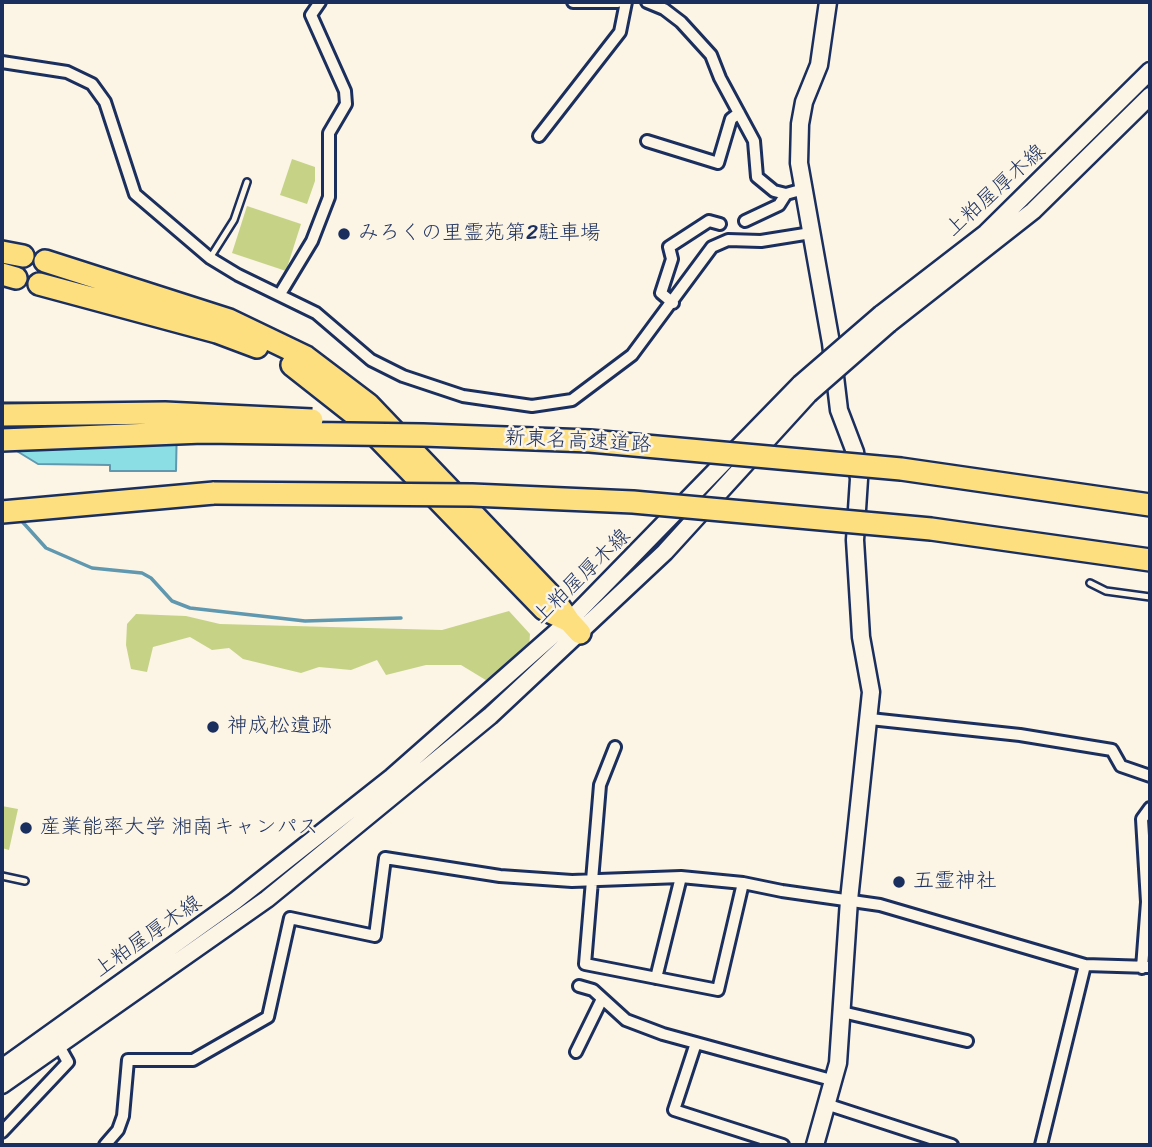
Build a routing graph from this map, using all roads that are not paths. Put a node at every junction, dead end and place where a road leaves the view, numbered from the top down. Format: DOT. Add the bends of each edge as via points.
graph roads {
  1 [pos="320,2"];
  2 [pos="573,2"];
  3 [pos="618,2"];
  4 [pos="626,2"];
  5 [pos="647,2"];
  6 [pos="828,2"];
  7 [pos="2,62"];
  8 [pos="1150,71"];
  9 [pos="1150,96"];
  10 [pos="739,113"];
  11 [pos="539,136"];
  12 [pos="647,141"];
  13 [pos="247,182"];
  14 [pos="804,189"];
  15 [pos="786,194"];
  16 [pos="745,221"];
  17 [pos="720,224"];
  18 [pos="811,233"];
  19 [pos="2,251"];
  20 [pos="23,256"];
  21 [pos="211,258"];
  22 [pos="45,261"];
  23 [pos="38,284"];
  24 [pos="94,288"];
  25 [pos="280,294"];
  26 [pos="673,303"];
  27 [pos="885,319"];
  28 [pos="2,415"];
  29 [pos="2,440"];
  30 [pos="590,442"];
  31 [pos="214,494"];
  32 [pos="2,501"];
  33 [pos="1150,505"];
  34 [pos="2,512"];
  35 [pos="1150,560"];
  36 [pos="1090,583"];
  37 [pos="1150,597"];
  38 [pos="574,627"];
  39 [pos="870,719"];
  40 [pos="615,747"];
  41 [pos="1150,776"];
  42 [pos="1150,808"];
  43 [pos="2,876"];
  44 [pos="681,877"];
  45 [pos="25,881"];
  46 [pos="592,881"];
  47 [pos="743,883"];
  48 [pos="849,900"];
  49 [pos="156,958"];
  50 [pos="1085,965"];
  51 [pos="1146,968"];
  52 [pos="166,972"];
  53 [pos="656,978"];
  54 [pos="579,986"];
  55 [pos="602,999"];
  56 [pos="842,1012"];
  57 [pos="967,1041"];
  58 [pos="696,1043"];
  59 [pos="59,1046"];
  60 [pos="576,1052"];
  61 [pos="2,1068"];
  62 [pos="835,1081"];
  63 [pos="2,1085"];
  64 [pos="829,1105"];
  65 [pos="2,1132"];
  66 [pos="105,1145"];
  67 [pos="783,1145"];
  68 [pos="816,1145"];
  69 [pos="952,1145"];
  70 [pos="1041,1145"];
  1 -- 25 [label="street" via="311,15 345,91 346,104 329,133 329,197 312,241"];
  2 -- 3 [label="street"];
  4 -- 11 [label="street" via="620,32"];
  5 -- 10 [label="street" via="681,22 711,55"];
  6 -- 14 [label="main road" via="819,65 800,124"];
  7 -- 21 [label="street" via="67,72 92,84 105,102 135,194"];
  8 -- 27 [label="main road, 上粕屋厚木線" via="986,233"];
  9 -- 27 [label="main road, 上粕屋厚木線" via="1033,211"];
  10 -- 12 [label="street" via="730,119 718,163"];
  10 -- 15 [label="street" via="754,141 757,177"];
  13 -- 21 [label="lane" via="234,220"];
  14 -- 15 [label="street"];
  14 -- 18 [label="main road"];
  15 -- 16 [label="street" via="779,205"];
  17 -- 26 [label="street" via="709,221 669,247 672,259 661,293"];
  18 -- 26 [label="street" via="721,242 701,261"];
  18 -- 39 [label="main road" via="839,410 855,452 859,479 855,540"];
  19 -- 20 [label="highway"];
  21 -- 25 [label="street"];
  22 -- 24 [label="highway"];
  23 -- 24 [label="highway"];
  24 -- 38 [label="highway" via="271,352 338,399 401,450"];
  25 -- 26 [label="street" via="316,313 360,352 403,376 463,396 532,406 572,400 589,389 632,355"];
  27 -- 38 [label="main road, 上粕屋厚木線, bridge" via="804,389 665,552"];
  28 -- 30 [label="highway, bridge" via="231,415"];
  29 -- 30 [label="highway, 新東名高速道路, bridge" via="203,432"];
  30 -- 33 [label="highway, 新東名高速道路, bridge" via="901,469"];
  31 -- 32 [label="highway"];
  31 -- 34 [label="highway"];
  31 -- 35 [label="highway, bridge" via="472,495 633,502 931,529"];
  36 -- 37 [label="lane" via="1106,591"];
  38 -- 49 [label="main road, 上粕屋厚木線" via="392,777"];
  38 -- 52 [label="main road, 上粕屋厚木線" via="490,716 385,805"];
  39 -- 41 [label="street" via="1112,750 1121,766"];
  39 -- 48 [label="main road"];
  40 -- 46 [label="street" via="600,785"];
  42 -- 51 [label="street" via="1142,819"];
  43 -- 45 [label="lane"];
  44 -- 46 [label="street"];
  44 -- 47 [label="street"];
  44 -- 53 [label="street"];
  46 -- 53 [label="street" via="585,964"];
  46 -- 66 [label="street" via="500,876 385,858 375,936 290,918 268,1017 193,1060 128,1060 123,1116"];
  47 -- 48 [label="street"];
  47 -- 53 [label="street" via="718,990"];
  48 -- 50 [label="street"];
  48 -- 56 [label="main road"];
  49 -- 52 [label="street"];
  49 -- 61 [label="main road, 上粕屋厚木線"];
  50 -- 51 [label="street"];
  50 -- 70 [label="street"];
  52 -- 59 [label="main road, 上粕屋厚木線"];
  54 -- 55 [label="street"];
  55 -- 58 [label="street" via="626,1020"];
  55 -- 60 [label="street"];
  56 -- 57 [label="street"];
  56 -- 62 [label="main road"];
  58 -- 62 [label="street"];
  58 -- 67 [label="street" via="674,1110"];
  59 -- 63 [label="main road, 上粕屋厚木線"];
  59 -- 65 [label="street" via="68,1062"];
  62 -- 64 [label="main road"];
  64 -- 68 [label="main road"];
  64 -- 69 [label="street"];
}
